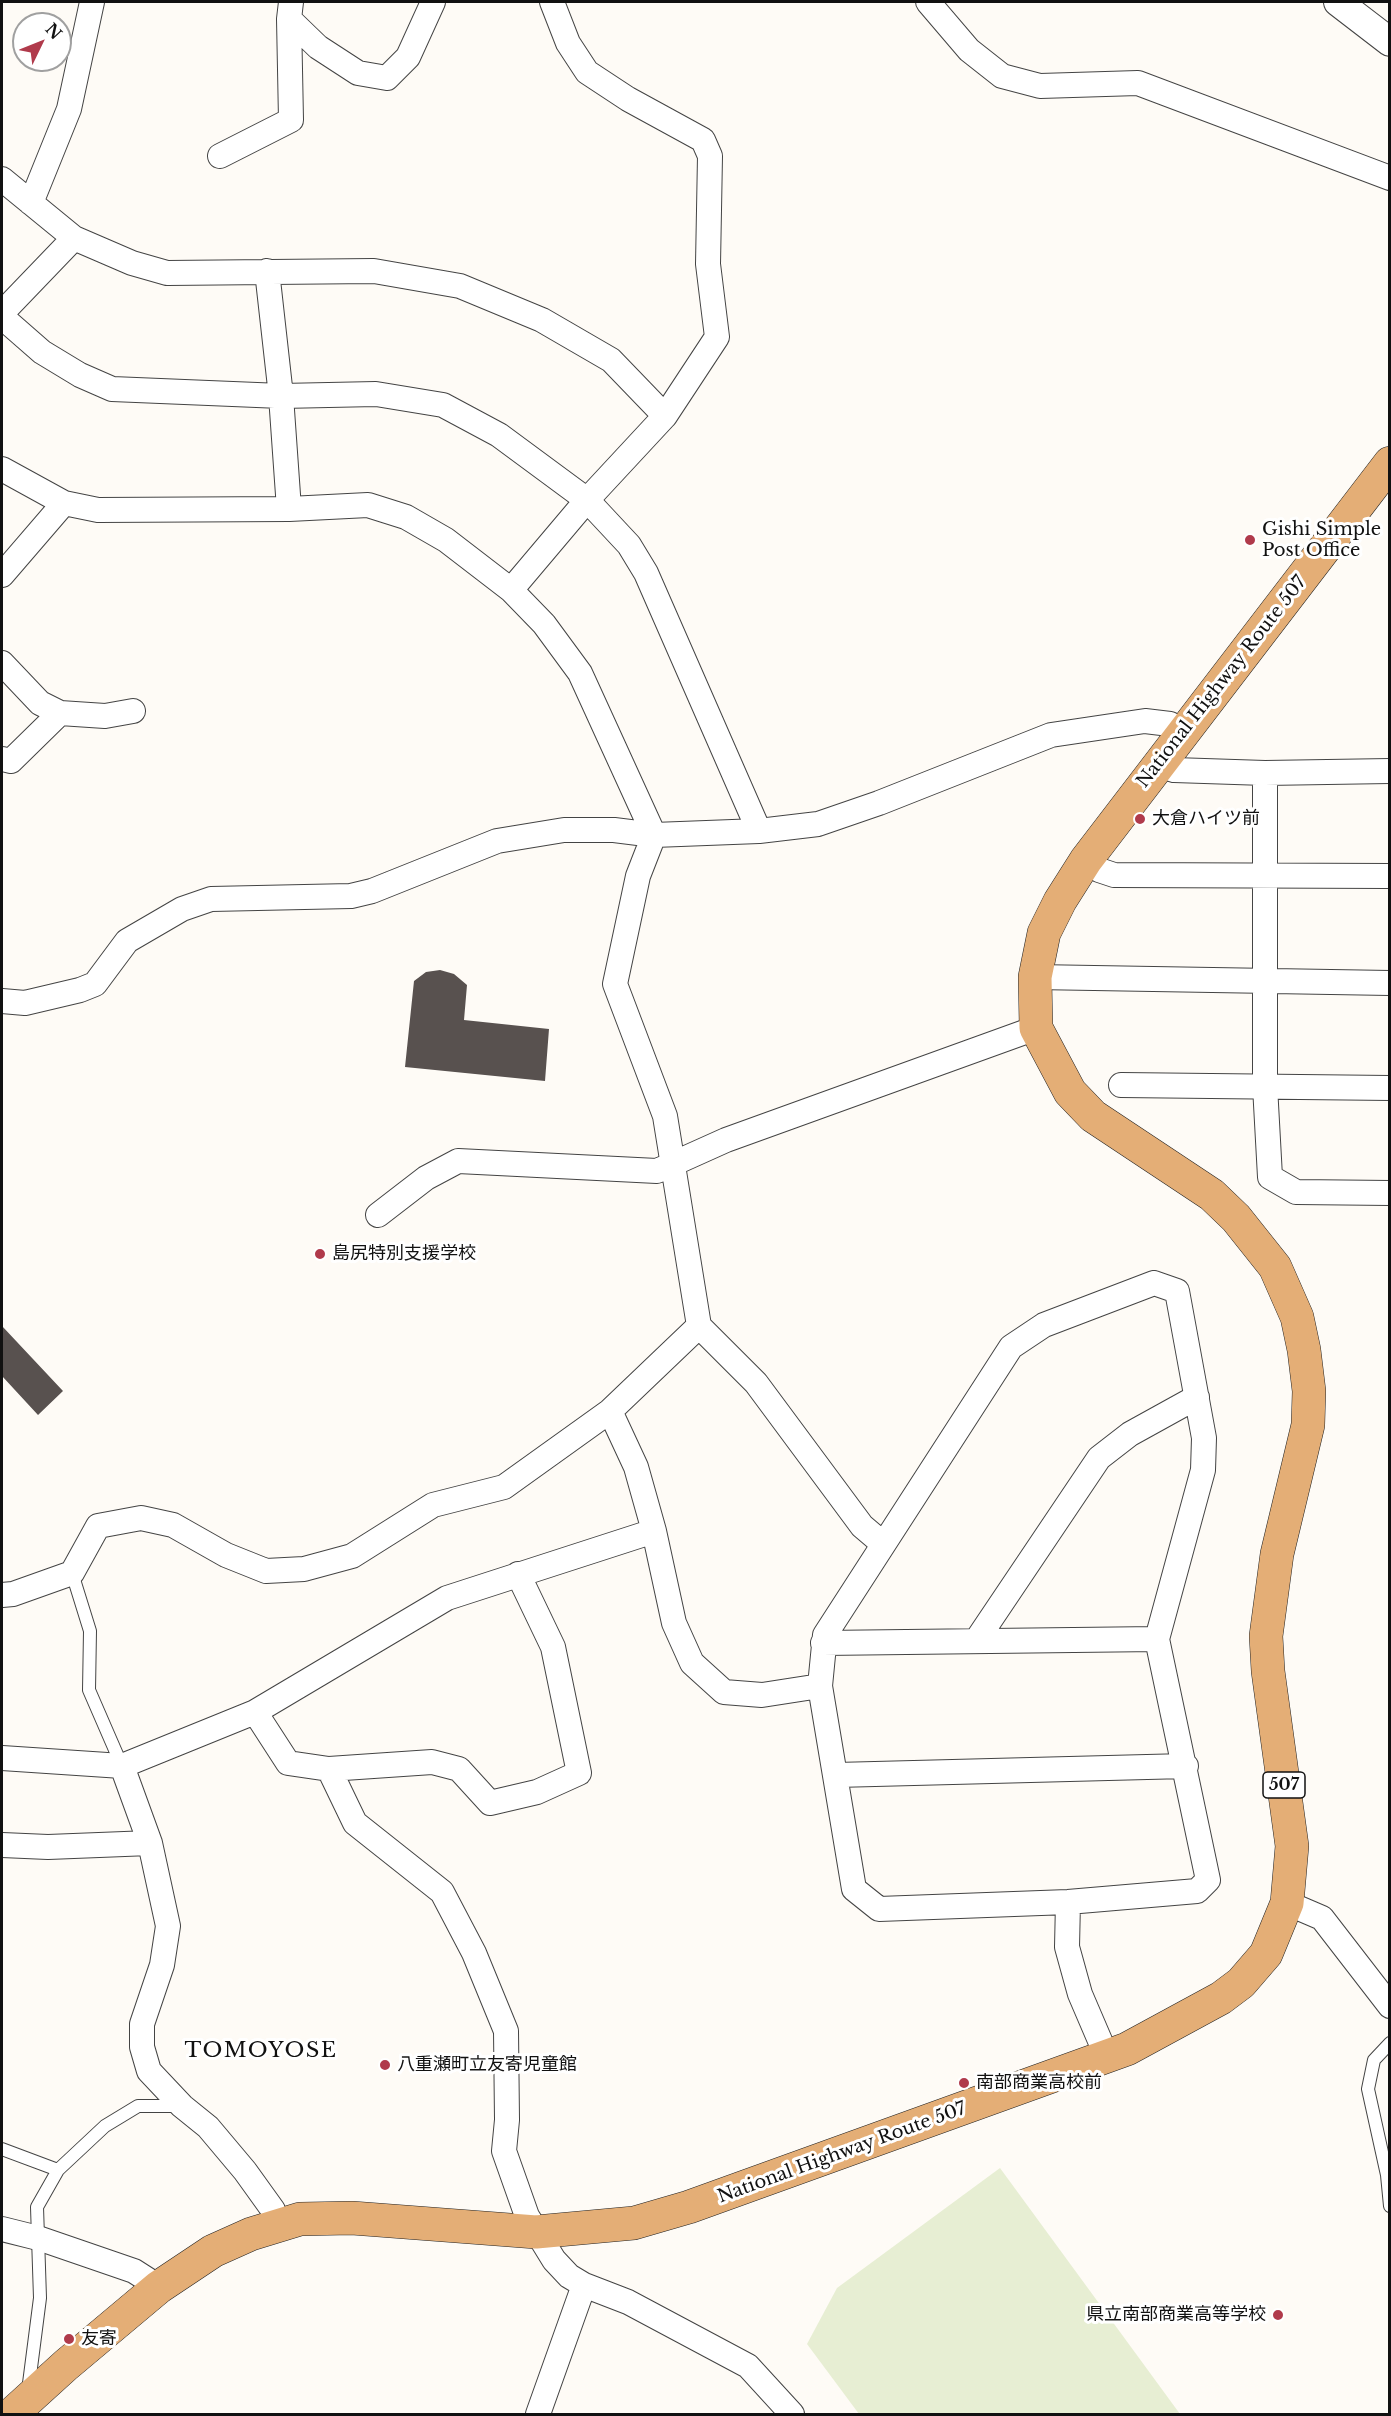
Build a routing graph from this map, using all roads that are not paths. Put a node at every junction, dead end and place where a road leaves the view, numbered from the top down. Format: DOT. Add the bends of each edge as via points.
graph roads {
  1 [pos="92,2"];
  2 [pos="433,2"];
  3 [pos="552,2"];
  4 [pos="928,2"];
  5 [pos="1338,2"];
  6 [pos="290,10"];
  7 [pos="1389,42"];
  8 [pos="220,156"];
  9 [pos="1389,178"];
  10 [pos="2,179"];
  11 [pos="31,203"];
  12 [pos="74,238"];
  13 [pos="267,271"];
  14 [pos="2,315"];
  15 [pos="281,396"];
  16 [pos="665,416"];
  17 [pos="1389,463"];
  18 [pos="2,469"];
  19 [pos="587,500"];
  20 [pos="64,503"];
  21 [pos="289,509"];
  22 [pos="2,575"];
  23 [pos="511,590"];
  24 [pos="2,663"];
  25 [pos="133,711"];
  26 [pos="60,713"];
  27 [pos="1184,730"];
  28 [pos="2,759"];
  29 [pos="1158,765"];
  30 [pos="1389,771"];
  31 [pos="1265,773"];
  32 [pos="759,831"];
  33 [pos="654,835"];
  34 [pos="1086,861"];
  35 [pos="1265,876"];
  36 [pos="1389,876"];
  37 [pos="1035,977"];
  38 [pos="1266,981"];
  39 [pos="1389,982"];
  40 [pos="2,1001"];
  41 [pos="1036,1028"];
  42 [pos="1121,1085"];
  43 [pos="1265,1086"];
  44 [pos="1389,1088"];
  45 [pos="674,1165"];
  46 [pos="1389,1193"];
  47 [pos="378,1215"];
  48 [pos="699,1326"];
  49 [pos="1197,1397"];
  50 [pos="610,1411"];
  51 [pos="654,1531"];
  52 [pos="882,1543"];
  53 [pos="72,1572"];
  54 [pos="518,1574"];
  55 [pos="2,1595"];
  56 [pos="1157,1639"];
  57 [pos="976,1641"];
  58 [pos="823,1643"];
  59 [pos="820,1686"];
  60 [pos="255,1712"];
  61 [pos="2,1758"];
  62 [pos="122,1766"];
  63 [pos="1186,1766"];
  64 [pos="329,1769"];
  65 [pos="836,1775"];
  66 [pos="150,1843"];
  67 [pos="2,1845"];
  68 [pos="1068,1902"];
  69 [pos="1287,1902"];
  70 [pos="1389,2006"];
  71 [pos="1389,2043"];
  72 [pos="1107,2057"];
  73 [pos="182,2106"];
  74 [pos="2,2149"];
  75 [pos="58,2170"];
  76 [pos="1389,2206"];
  77 [pos="276,2226"];
  78 [pos="2,2229"];
  79 [pos="536,2232"];
  80 [pos="38,2238"];
  81 [pos="584,2285"];
  82 [pos="159,2287"];
  83 [pos="20,2407"];
  84 [pos="538,2415"];
  85 [pos="792,2415"];
  1 -- 11 [label="street" via="69,109"];
  2 -- 6 [label="street" via="408,57 387,78 358,73 318,47"];
  3 -- 16 [label="street" via="567,43 587,72 703,140 710,156 708,264 717,337"];
  4 -- 9 [label="street" via="969,50 1002,76 1041,86 1138,82"];
  5 -- 7 [label="street"];
  6 -- 8 [label="street" via="291,120"];
  10 -- 11 [label="street"];
  11 -- 12 [label="street"];
  12 -- 13 [label="street" via="167,273"];
  12 -- 14 [label="street"];
  13 -- 15 [label="street"];
  13 -- 16 [label="street" via="374,271 460,286 542,320 611,360"];
  14 -- 15 [label="street" via="42,352 80,375 112,388"];
  15 -- 19 [label="street" via="376,394 443,405 499,435"];
  15 -- 21 [label="street"];
  16 -- 19 [label="street"];
  17 -- 27 [label="highway, National Highway Route 507 / 507"];
  18 -- 20 [label="street"];
  19 -- 23 [label="street"];
  19 -- 32 [label="street" via="629,545 646,573"];
  20 -- 21 [label="street" via="98,510"];
  20 -- 22 [label="street"];
  21 -- 23 [label="street" via="368,505 406,517 446,540"];
  23 -- 33 [label="street" via="544,624 580,673"];
  24 -- 26 [label="street" via="40,703"];
  25 -- 26 [label="street" via="105,716"];
  26 -- 28 [label="street" via="11,761"];
  27 -- 29 [label="highway, National Highway Route 507 / 507"];
  27 -- 32 [label="street" via="1145,721 1051,735 818,824"];
  29 -- 31 [label="street" via="1174,770"];
  29 -- 34 [label="highway, National Highway Route 507 / 507"];
  30 -- 31 [label="street"];
  31 -- 35 [label="street"];
  32 -- 33 [label="street"];
  33 -- 40 [label="street" via="564,830 497,841 351,896 211,899 183,909 127,941 94,984 25,1002"];
  33 -- 45 [label="street" via="638,876 615,984 665,1116"];
  34 -- 35 [label="street" via="1114,875"];
  34 -- 37 [label="highway, National Highway Route 507 / 507" via="1044,933"];
  35 -- 36 [label="street"];
  35 -- 38 [label="street"];
  37 -- 38 [label="street"];
  37 -- 41 [label="highway, National Highway Route 507 / 507"];
  38 -- 39 [label="street"];
  38 -- 43 [label="street"];
  41 -- 45 [label="street" via="726,1140"];
  41 -- 69 [label="highway, National Highway Route 507 / 507" via="1059,1076 1093,1116 1212,1195 1236,1218 1275,1267 1297,1317 1308,1370 1308,1425 1277,1554 1266,1636 1278,1753 1291,1823"];
  42 -- 43 [label="street"];
  43 -- 44 [label="street"];
  43 -- 46 [label="street" via="1270,1177 1296,1192"];
  45 -- 47 [label="street" via="657,1171 458,1161 426,1178"];
  45 -- 48 [label="street"];
  48 -- 50 [label="street"];
  48 -- 52 [label="street" via="756,1383 862,1526"];
  49 -- 52 [label="street" via="1177,1291 1154,1283 1044,1325 1011,1347"];
  49 -- 56 [label="street" via="1204,1438 1203,1470"];
  49 -- 57 [label="street" via="1130,1434 1099,1458"];
  50 -- 51 [label="street" via="636,1467"];
  50 -- 53 [label="street" via="504,1487 433,1504 352,1556 304,1569 266,1571 226,1555 173,1525 141,1518 98,1526"];
  51 -- 54 [label="street"];
  51 -- 59 [label="street" via="674,1623 692,1663 724,1692 762,1695"];
  52 -- 58 [label="street"];
  53 -- 55 [label="street"];
  53 -- 62 [label="lane" via="90,1631 89,1690"];
  54 -- 60 [label="street" via="447,1598"];
  54 -- 64 [label="street" via="553,1647 579,1773 537,1792 490,1803 459,1769 432,1762"];
  56 -- 57 [label="street"];
  56 -- 63 [label="street"];
  57 -- 58 [label="street"];
  58 -- 59 [label="street"];
  59 -- 65 [label="street"];
  60 -- 62 [label="street"];
  60 -- 64 [label="street" via="288,1763"];
  61 -- 62 [label="street"];
  62 -- 66 [label="street"];
  63 -- 65 [label="street"];
  63 -- 68 [label="street" via="1208,1881 1197,1891"];
  64 -- 79 [label="street" via="355,1823 442,1892 474,1953 506,2031 504,2151"];
  65 -- 68 [label="street" via="854,1889 879,1909"];
  66 -- 67 [label="street"];
  66 -- 73 [label="street" via="168,1926 162,1965 142,2024 142,2047 149,2071"];
  68 -- 72 [label="street" via="1067,1947 1080,1994"];
  69 -- 70 [label="street" via="1323,1918"];
  69 -- 72 [label="highway, National Highway Route 507 / 507" via="1266,1954 1241,1983 1185,2020"];
  71 -- 76 [label="lane" via="1374,2060 1368,2089 1387,2175"];
  72 -- 79 [label="highway, National Highway Route 507 / 507" via="689,2208 634,2223"];
  73 -- 75 [label="lane" via="138,2106 105,2126"];
  73 -- 77 [label="street" via="208,2127 245,2171 273,2210"];
  74 -- 75 [label="lane"];
  75 -- 80 [label="lane" via="38,2207"];
  77 -- 79 [label="highway, National Highway Route 507 / 507" via="300,2219 352,2218"];
  77 -- 82 [label="highway, National Highway Route 507 / 507" via="213,2251"];
  78 -- 80 [label="street"];
  79 -- 81 [label="street" via="554,2260"];
  80 -- 82 [label="street" via="134,2271"];
  80 -- 83 [label="lane" via="40,2298 28,2382"];
  81 -- 84 [label="street"];
  81 -- 85 [label="street" via="628,2302 748,2366"];
  82 -- 83 [label="highway, National Highway Route 507 / 507"];
}
